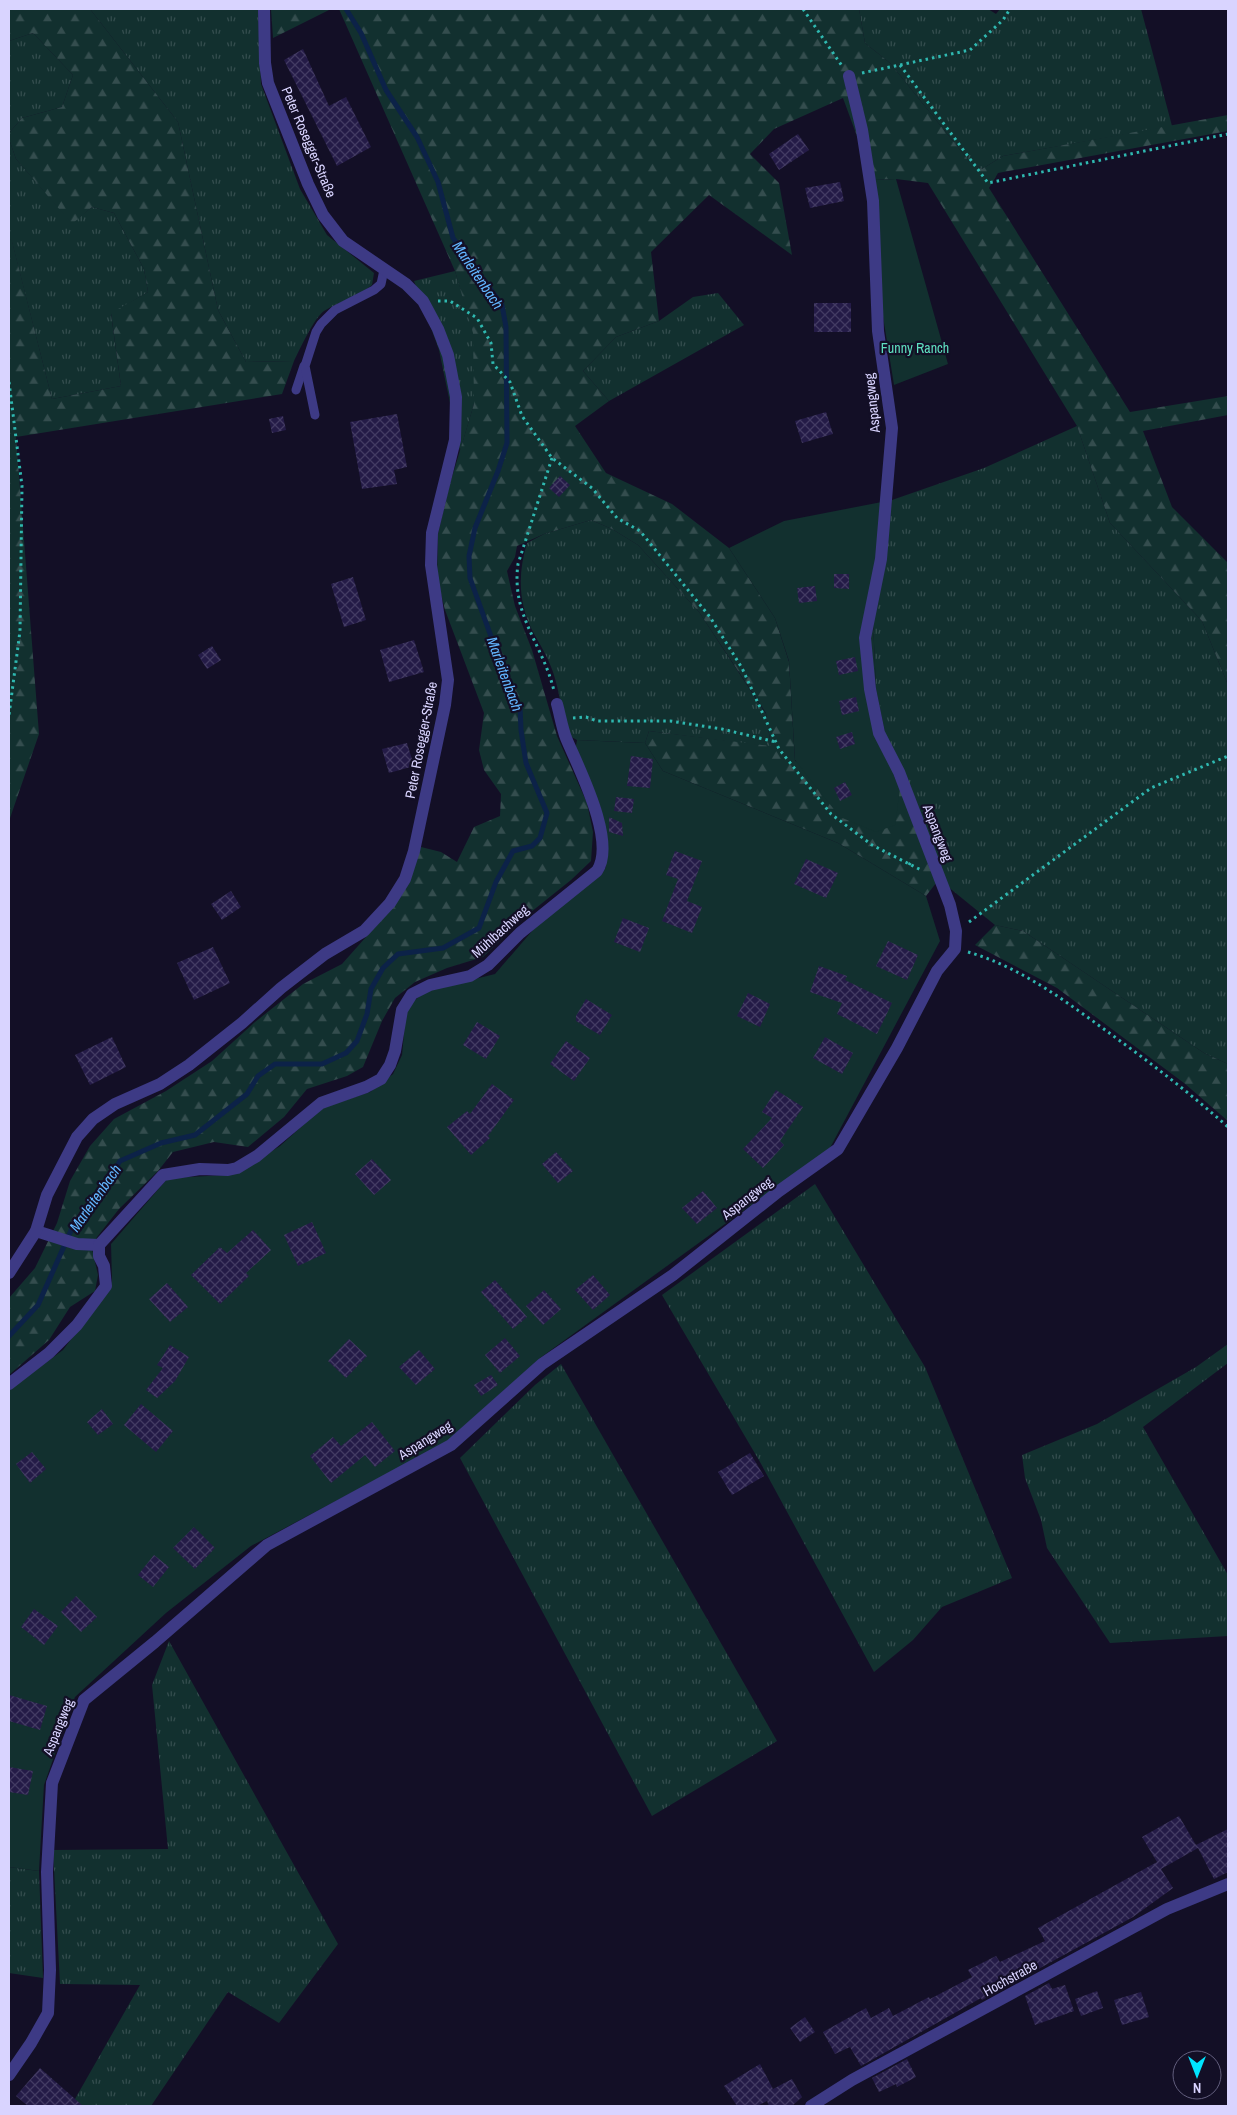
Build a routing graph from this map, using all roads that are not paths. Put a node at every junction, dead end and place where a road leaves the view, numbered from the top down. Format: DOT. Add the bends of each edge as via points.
graph roads {
  1 [pos="264,9"];
  2 [pos="849,76"];
  3 [pos="384,270"];
  4 [pos="304,366"];
  5 [pos="296,390"];
  6 [pos="316,415"];
  7 [pos="557,704"];
  8 [pos="36,1231"];
  9 [pos="99,1245"];
  10 [pos="9,1273"];
  11 [pos="9,1384"];
  12 [pos="1228,1884"];
  13 [pos="9,2076"];
  14 [pos="811,2106"];
  1 -- 3 [label="street, Peter Rosegger-Straße" via="268,83 308,184 323,215 343,242"];
  2 -- 13 [label="street, Aspangweg" via="862,130 872,201 878,331 892,428 881,559 866,638 870,689 879,733 899,772 950,905 956,932 955,949 937,971 838,1149 673,1275 542,1364 451,1445 267,1545 84,1700 52,1783 47,1872 48,2013"];
  3 -- 4 [label="lane" via="381,284 335,310 321,324"];
  3 -- 8 [label="street, Peter Rosegger-Straße" via="406,284 423,301 448,355 456,397 455,440 432,533 431,565 448,680 414,851 405,879 390,903 364,931 325,954 189,1065 93,1119 78,1137 47,1195"];
  4 -- 5 [label="lane"];
  4 -- 6 [label="lane"];
  7 -- 9 [label="street, Mühlbachweg" via="561,723 597,812 602,852 597,871 470,976 430,985 412,994 402,1010 395,1051 381,1079 321,1103 257,1156 237,1168 163,1175"];
  8 -- 9 [label="street" via="77,1244"];
  8 -- 10 [label="street, Peter Rosegger-Straße"];
  9 -- 11 [label="street" via="106,1286 78,1325"];
  12 -- 14 [label="street, Hochstraße" via="1168,1909 852,2080"];
}
